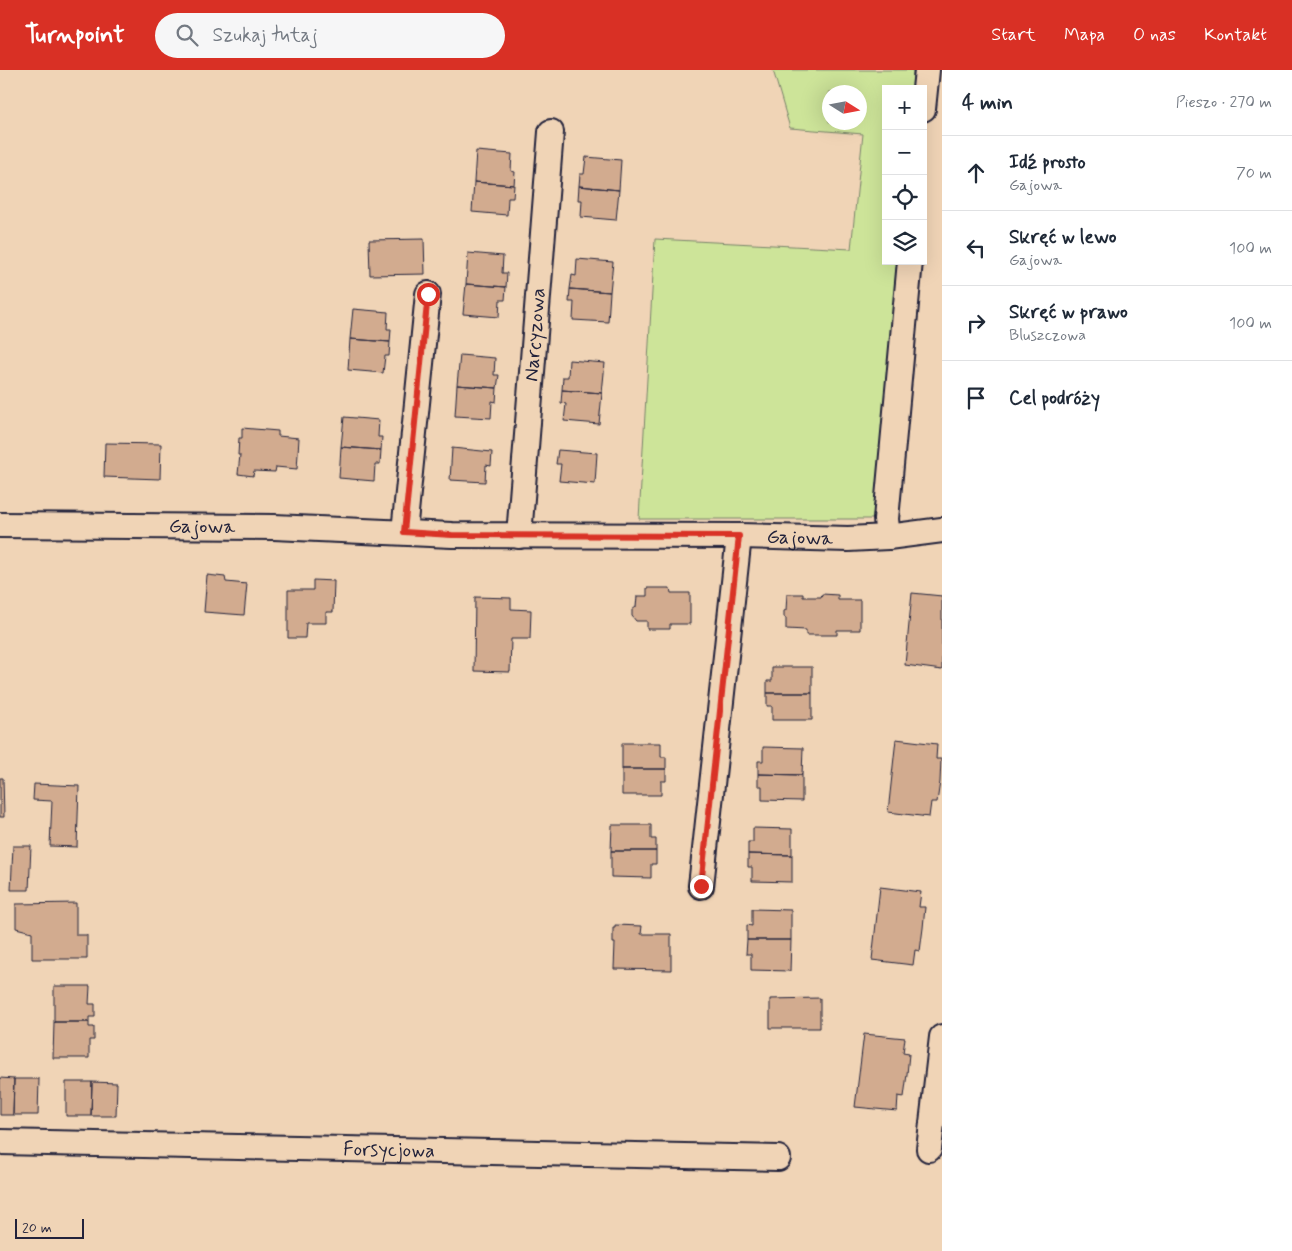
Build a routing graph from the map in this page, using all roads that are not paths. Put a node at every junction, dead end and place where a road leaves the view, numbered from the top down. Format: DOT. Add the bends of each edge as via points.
graph roads {
  1 [pos="927,70"];
  2 [pos="925,85"];
  3 [pos="551,132"];
  4 [pos="910,265"];
  5 [pos="428,294"];
  6 [pos="0,525"];
  7 [pos="942,530"];
  8 [pos="404,532"];
  9 [pos="518,536"];
  10 [pos="739,536"];
  11 [pos="888,537"];
  12 [pos="701,886"];
  13 [pos="942,1037"];
  14 [pos="0,1142"];
  15 [pos="929,1148"];
  16 [pos="778,1158"];
  1 -- 2 [label="street"];
  3 -- 9 [label="street, Narcyzowa"];
  4 -- 11 [label="street" via="886,519"];
  5 -- 8 [label="street"];
  6 -- 8 [label="street, Gajowa"];
  7 -- 11 [label="street, Gajowa"];
  8 -- 9 [label="street, Gajowa"];
  9 -- 10 [label="street, Gajowa"];
  10 -- 11 [label="street, Gajowa"];
  10 -- 12 [label="street"];
  13 -- 15 [label="street"];
  14 -- 16 [label="street, Forsycjowa"];
}
